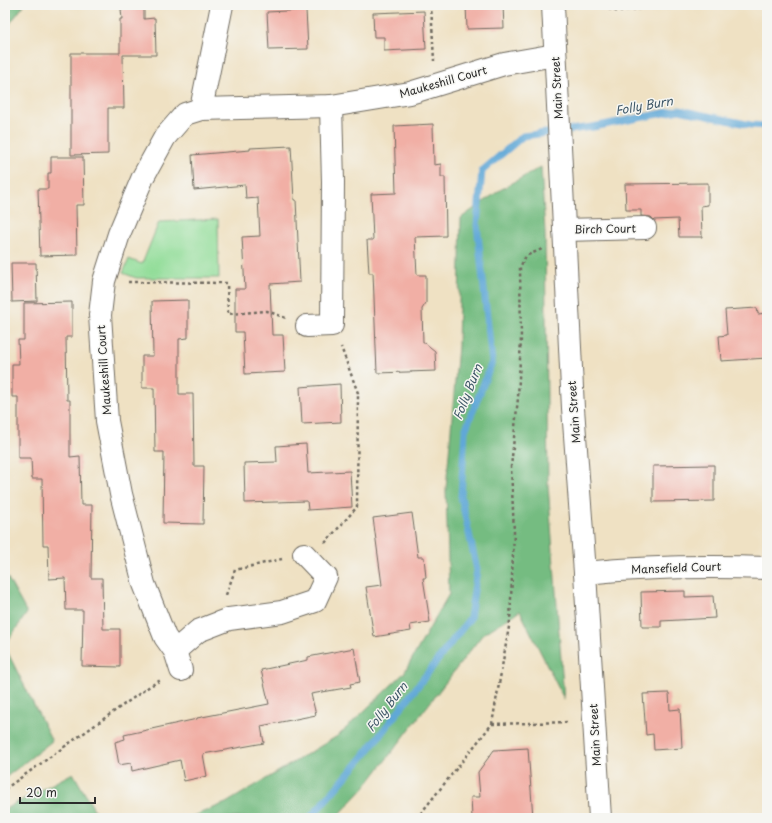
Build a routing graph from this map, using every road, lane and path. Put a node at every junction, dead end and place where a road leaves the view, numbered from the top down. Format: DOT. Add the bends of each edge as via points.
graph roads {
  1 [pos="222,5"];
  2 [pos="432,5"];
  3 [pos="553,5"];
  4 [pos="604,5"];
  5 [pos="684,5"];
  6 [pos="555,55"];
  7 [pos="435,86"];
  8 [pos="331,106"];
  9 [pos="200,109"];
  10 [pos="645,228"];
  11 [pos="564,237"];
  12 [pos="104,281"];
  13 [pos="332,325"];
  14 [pos="307,326"];
  15 [pos="304,554"];
  16 [pos="767,568"];
  17 [pos="585,574"];
  18 [pos="229,618"];
  19 [pos="178,660"];
  20 [pos="594,721"];
  21 [pos="492,724"];
  22 [pos="5,789"];
  23 [pos="417,818"];
  24 [pos="600,818"];
  1 -- 9 [label="street"];
  2 -- 7 [label="path"];
  3 -- 6 [label="street, Main Street"];
  4 -- 5 [label="path" via="616,11"];
  6 -- 7 [label="street, Maukeshill Court" via="504,64"];
  6 -- 11 [label="street, Main Street"];
  7 -- 8 [label="street, Maukeshill Court" via="410,93"];
  8 -- 9 [label="street, Maukeshill Court"];
  8 -- 13 [label="street"];
  9 -- 12 [label="street, Maukeshill Court" via="185,114 165,137 143,177 119,234"];
  10 -- 11 [label="street, Birch Court"];
  11 -- 17 [label="street, Main Street"];
  11 -- 21 [label="path" via="526,256 520,267 521,338 511,467 514,532 510,622"];
  12 -- 14 [label="path" via="227,283 228,314 267,311"];
  12 -- 19 [label="street, Maukeshill Court" via="100,315 108,428 121,494 144,584 165,637"];
  13 -- 14 [label="street"];
  13 -- 15 [label="path" via="358,393 357,507 324,544"];
  15 -- 18 [label="path" via="235,570 224,599"];
  15 -- 18 [label="street" via="326,577 315,601 282,612"];
  16 -- 17 [label="street, Mansefield Court" via="714,566"];
  17 -- 20 [label="street, Main Street"];
  18 -- 19 [label="street" via="198,631"];
  19 -- 22 [label="path" via="150,686"];
  20 -- 21 [label="path"];
  20 -- 24 [label="street, Main Street"];
  21 -- 23 [label="path"];
}
